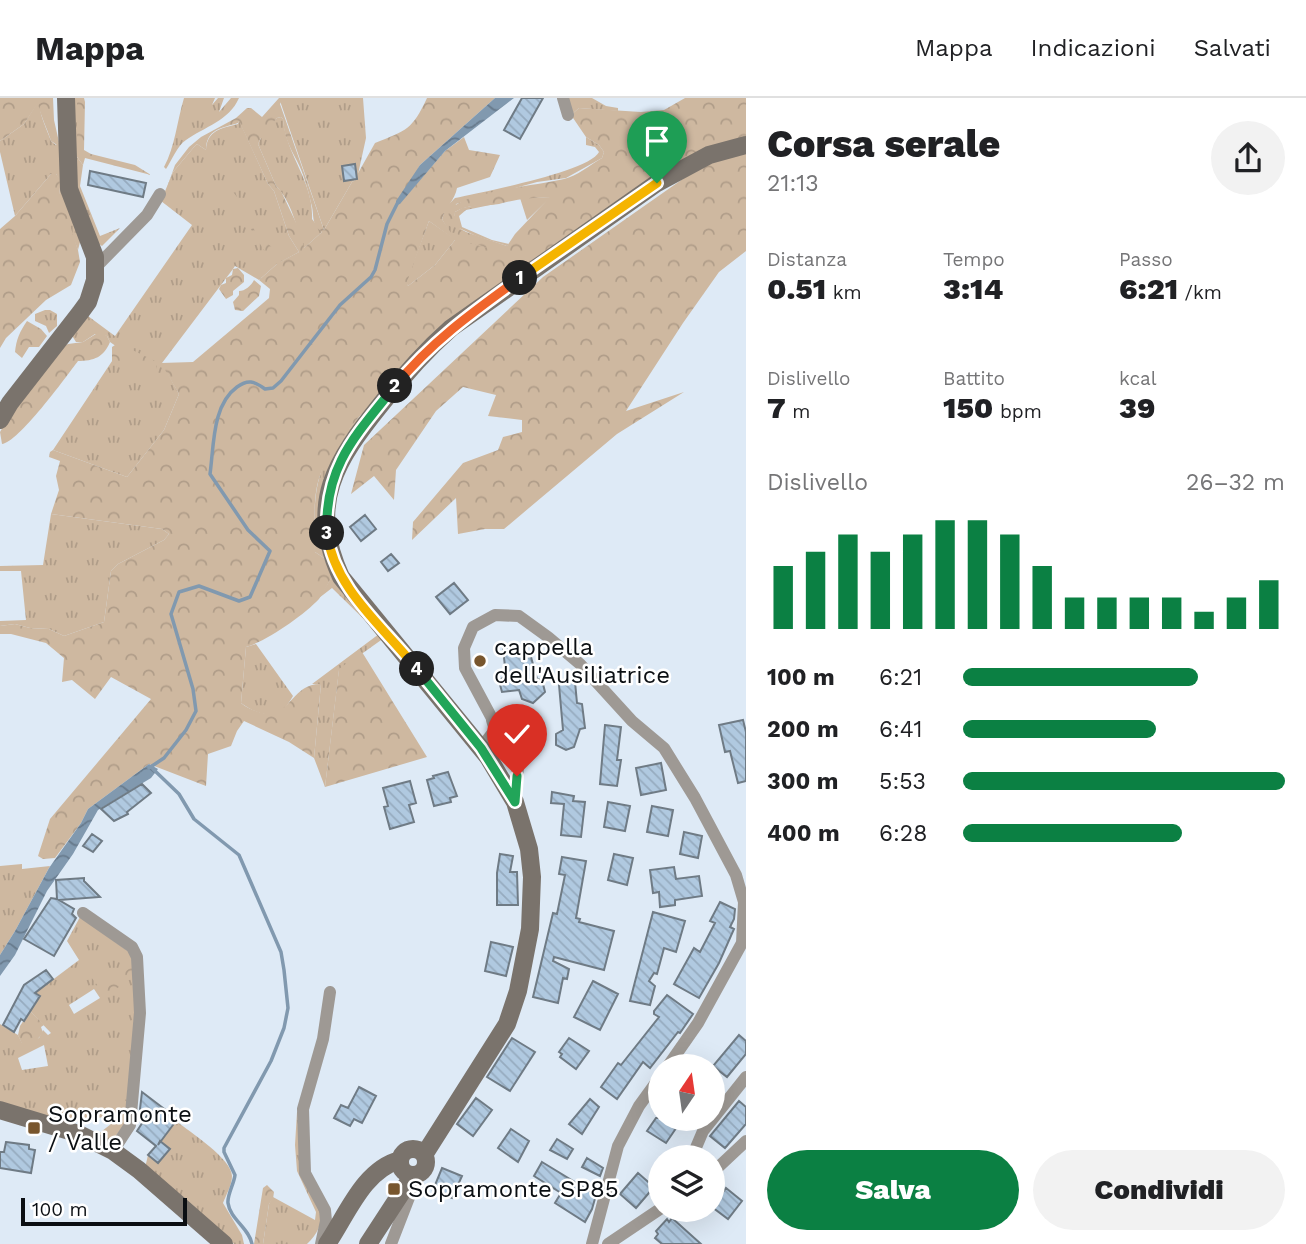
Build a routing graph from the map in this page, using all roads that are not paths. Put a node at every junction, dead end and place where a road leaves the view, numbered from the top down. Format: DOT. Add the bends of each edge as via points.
graph roads {
  1 [pos="66,98"];
  2 [pos="563,98"];
  3 [pos="568,115"];
  4 [pos="746,145"];
  5 [pos="160,194"];
  6 [pos="96,267"];
  7 [pos="0,420"];
  8 [pos="490,713"];
  9 [pos="481,748"];
  10 [pos="515,802"];
  11 [pos="83,914"];
  12 [pos="330,992"];
  13 [pos="676,1054"];
  14 [pos="746,1066"];
  15 [pos="746,1077"];
  16 [pos="725,1093"];
  17 [pos="648,1094"];
  18 [pos="0,1110"];
  19 [pos="746,1141"];
  20 [pos="696,1145"];
  21 [pos="113,1151"];
  22 [pos="424,1155"];
  23 [pos="400,1160"];
  24 [pos="725,1161"];
  25 [pos="415,1175"];
  26 [pos="648,1217"];
  27 [pos="224,1244"];
  28 [pos="321,1244"];
  29 [pos="327,1244"];
  30 [pos="368,1244"];
  31 [pos="391,1244"];
  32 [pos="592,1244"];
  33 [pos="608,1244"];
  1 -- 6 [label="main road" via="69,189"];
  2 -- 3 [label="street"];
  4 -- 9 [label="main road" via="709,155 657,183 461,320 423,353 397,384 343,454 333,475 327,536 341,577"];
  5 -- 6 [label="street" via="147,215"];
  6 -- 7 [label="main road" via="88,302"];
  8 -- 9 [label="street" via="495,730"];
  8 -- 10 [label="street" via="518,767"];
  8 -- 13 [label="street" via="465,668 464,648 473,627 495,615 520,616 580,664 632,721 664,748 695,797 731,865 744,902 742,943"];
  9 -- 10 [label="main road"];
  10 -- 22 [label="main road" via="532,877 530,929 518,991 507,1024"];
  11 -- 21 [label="street" via="132,947 137,957 140,1013 130,1125"];
  12 -- 28 [label="street" via="323,1039 303,1109 305,1173 325,1210"];
  14 -- 16 [label="street"];
  15 -- 20 [label="street"];
  17 -- 32 [label="street" via="618,1146"];
  18 -- 21 [label="main road" via="79,1134"];
  19 -- 24 [label="street"];
  21 -- 27 [label="main road"];
  22 -- 23 [label="main road" via="407,1150"];
  22 -- 25 [label="main road" via="426,1166"];
  23 -- 25 [label="main road" via="403,1170"];
  23 -- 29 [label="main road" via="373,1174"];
  25 -- 30 [label="main road"];
  25 -- 31 [label="street"];
  26 -- 33 [label="street"];
}
